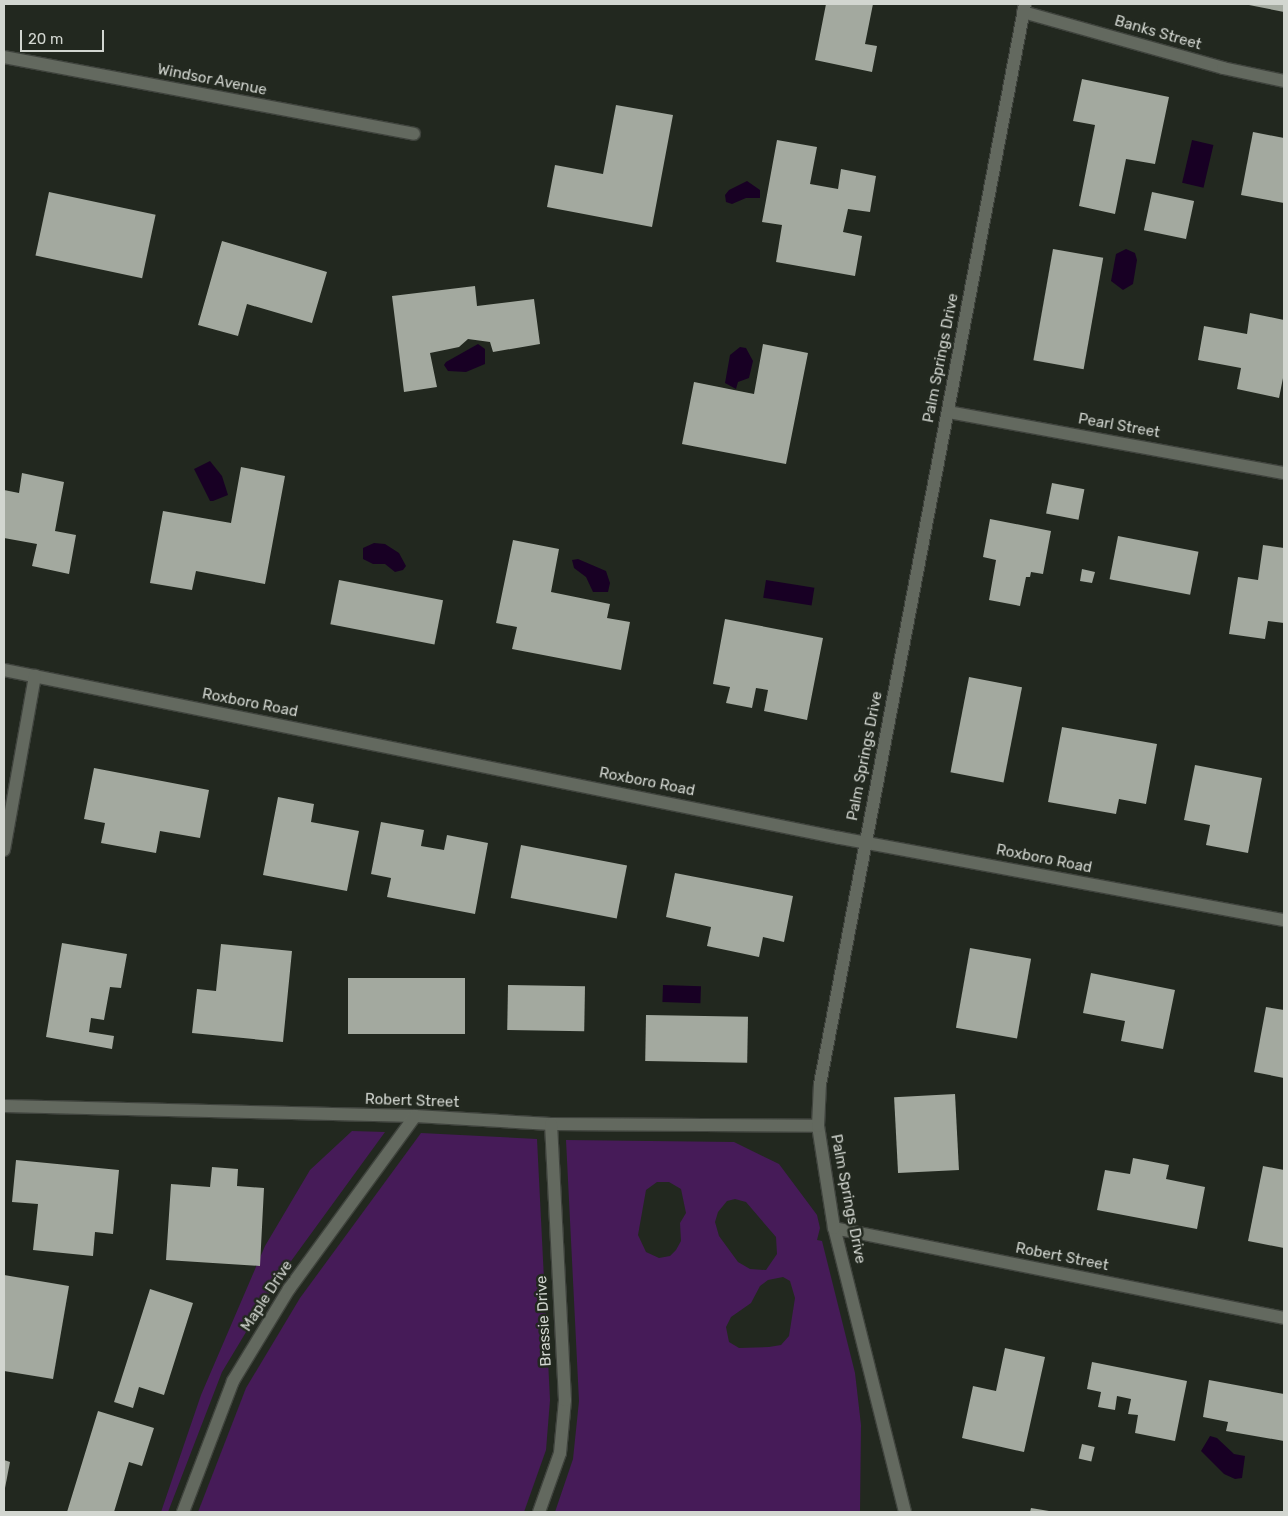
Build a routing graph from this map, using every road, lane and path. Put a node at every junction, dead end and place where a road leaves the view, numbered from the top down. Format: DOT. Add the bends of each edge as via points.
graph roads {
  1 [pos="1024,8"];
  2 [pos="4,57"];
  3 [pos="1284,81"];
  4 [pos="414,134"];
  5 [pos="948,412"];
  6 [pos="1284,473"];
  7 [pos="4,670"];
  8 [pos="35,676"];
  9 [pos="865,842"];
  10 [pos="4,850"];
  11 [pos="1284,920"];
  12 [pos="4,1106"];
  13 [pos="415,1116"];
  14 [pos="551,1124"];
  15 [pos="818,1126"];
  16 [pos="834,1228"];
  17 [pos="1284,1318"];
  18 [pos="183,1512"];
  19 [pos="539,1512"];
  20 [pos="905,1512"];
  1 -- 3 [label="street, Banks Street" via="1223,68"];
  1 -- 5 [label="street, Palm Springs Drive"];
  2 -- 4 [label="street, Windsor Avenue"];
  5 -- 6 [label="street, Pearl Street"];
  5 -- 9 [label="street, Palm Springs Drive"];
  7 -- 8 [label="street, Roxboro Road"];
  8 -- 9 [label="street, Roxboro Road"];
  8 -- 10 [label="street"];
  9 -- 11 [label="street, Roxboro Road"];
  9 -- 15 [label="street, Palm Springs Drive" via="820,1084"];
  12 -- 13 [label="street, Robert Street"];
  13 -- 14 [label="street, Robert Street"];
  13 -- 18 [label="street, Maple Drive" via="289,1289 233,1380"];
  14 -- 15 [label="street, Robert Street"];
  14 -- 19 [label="street, Brassie Drive" via="565,1400 560,1453"];
  15 -- 16 [label="street, Palm Springs Drive"];
  16 -- 17 [label="street, Robert Street"];
  16 -- 20 [label="street, Palm Springs Drive"];
}
